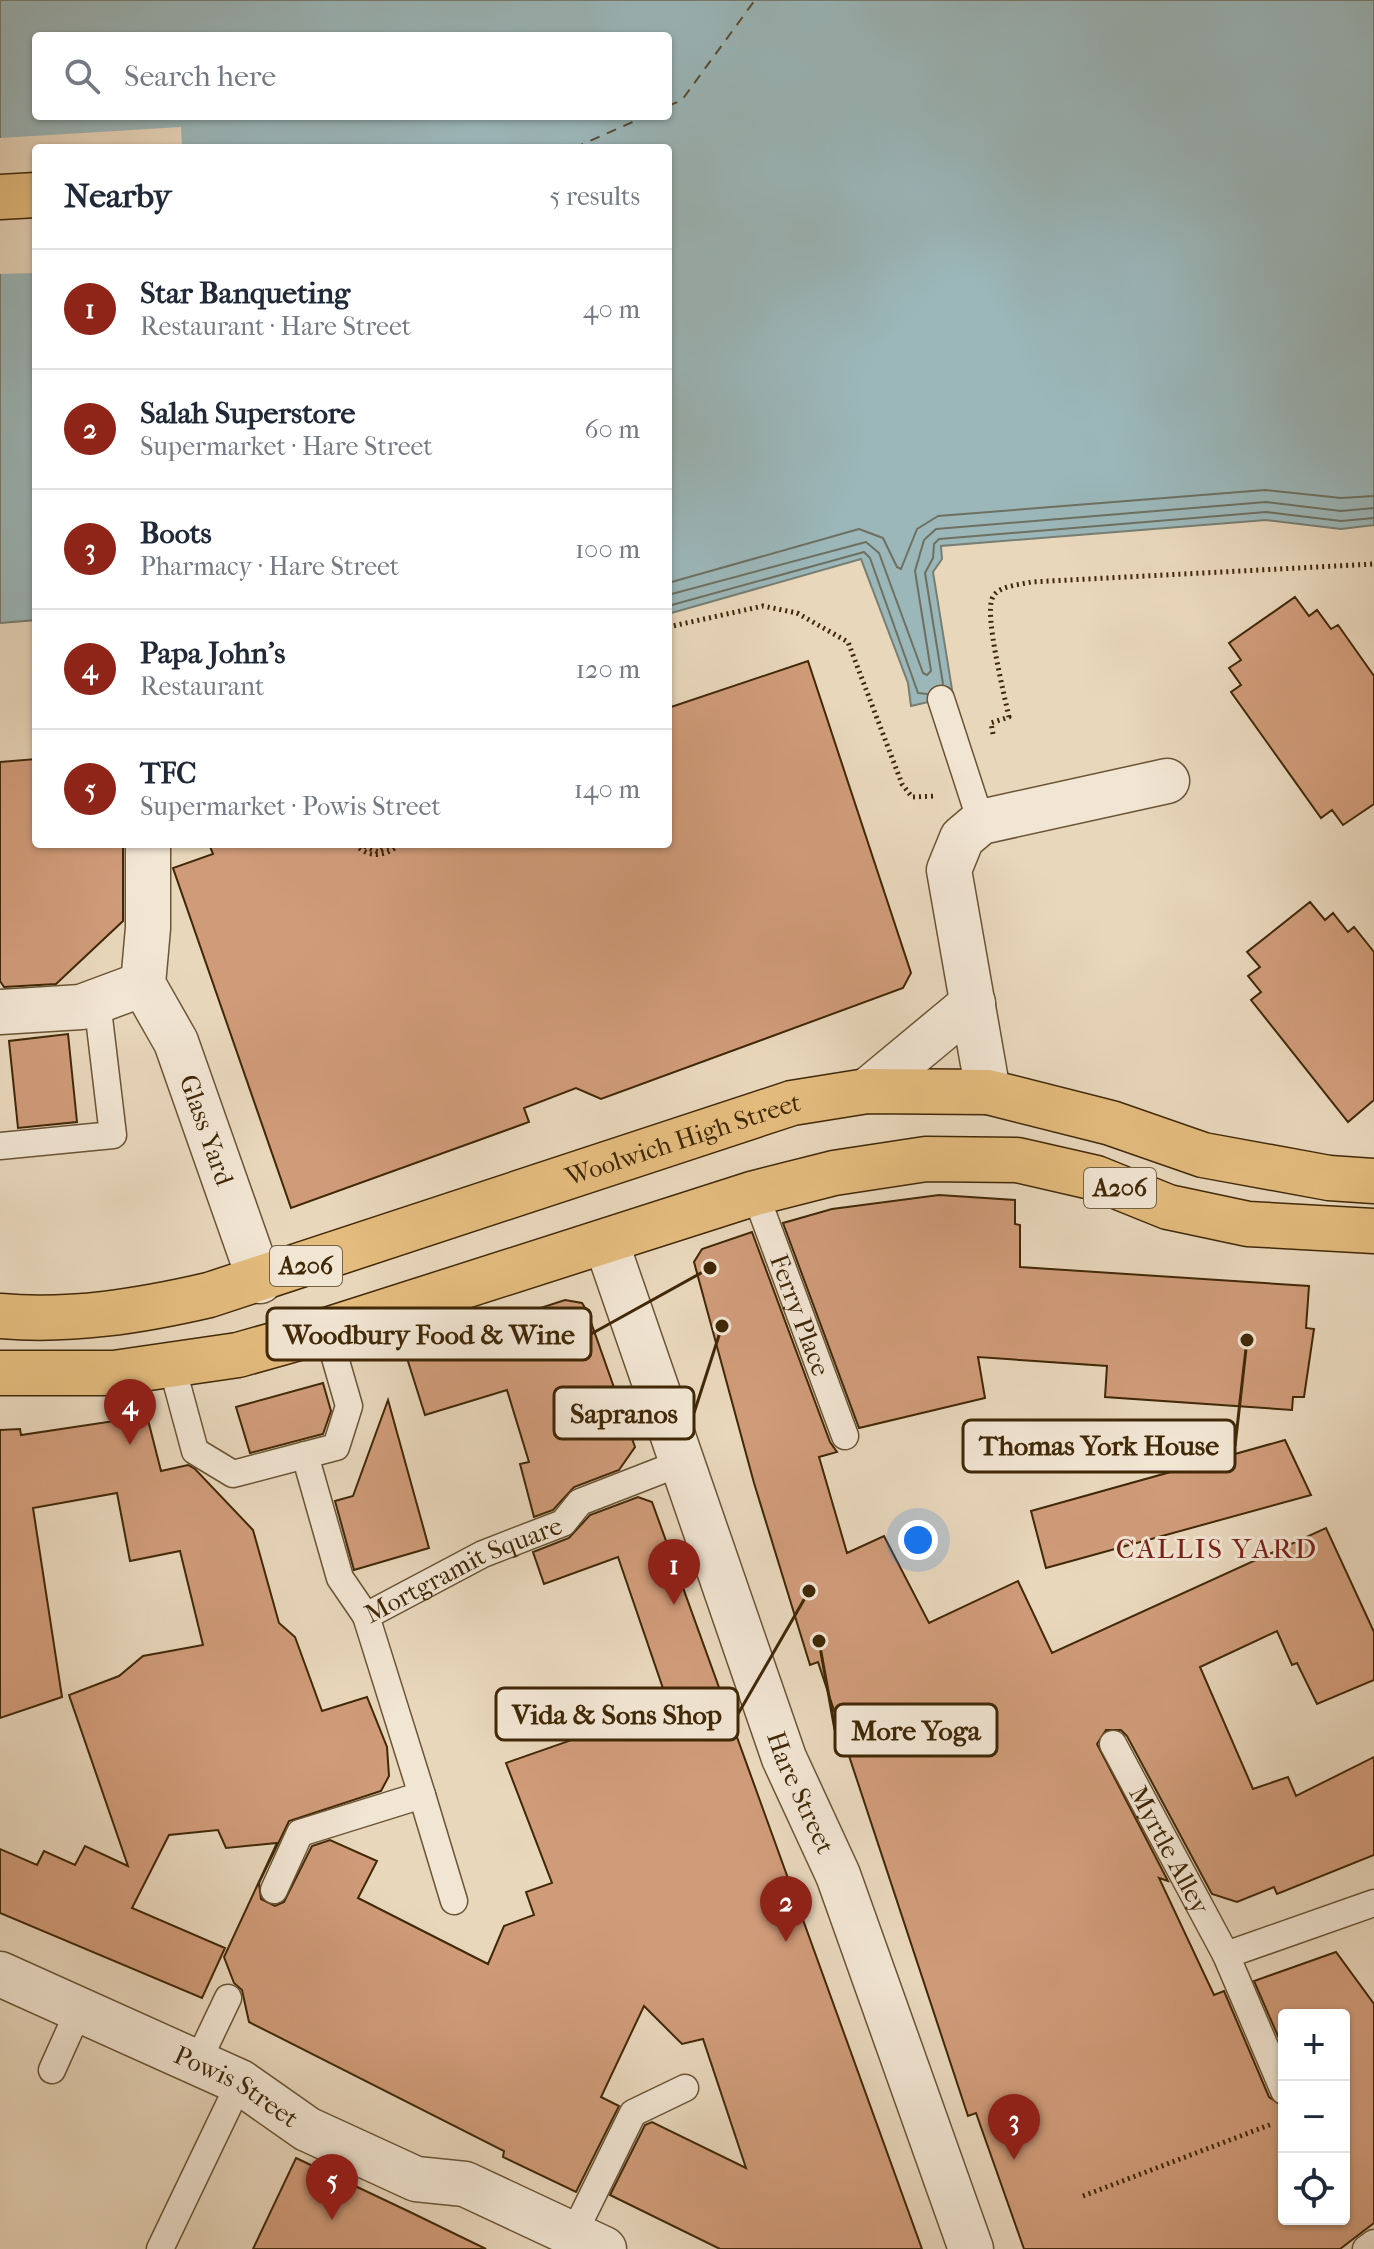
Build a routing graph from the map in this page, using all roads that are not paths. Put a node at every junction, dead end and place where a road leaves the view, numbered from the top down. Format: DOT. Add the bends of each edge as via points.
graph roads {
  1 [pos="32,195"];
  2 [pos="0,197"];
  3 [pos="941,699"];
  4 [pos="1167,781"];
  5 [pos="981,822"];
  6 [pos="148,848"];
  7 [pos="143,984"];
  8 [pos="97,1001"];
  9 [pos="973,1003"];
  10 [pos="0,1012"];
  11 [pos="867,1091"];
  12 [pos="988,1092"];
  13 [pos="0,1146"];
  14 [pos="1374,1181"];
  15 [pos="755,1193"];
  16 [pos="1374,1231"];
  17 [pos="606,1242"];
  18 [pos="260,1281"];
  19 [pos="0,1316"];
  20 [pos="327,1330"];
  21 [pos="172,1366"];
  22 [pos="0,1373"];
  23 [pos="845,1436"];
  24 [pos="305,1455"];
  25 [pos="683,1462"];
  26 [pos="366,1616"];
  27 [pos="1113,1744"];
  28 [pos="422,1795"];
  29 [pos="274,1890"];
  30 [pos="454,1901"];
  31 [pos="1374,1903"];
  32 [pos="1226,1955"];
  33 [pos="0,1974"];
  34 [pos="228,1998"];
  35 [pos="79,2010"];
  36 [pos="197,2063"];
  37 [pos="52,2070"];
  38 [pos="1280,2081"];
  39 [pos="240,2082"];
  40 [pos="685,2088"];
  41 [pos="589,2241"];
  42 [pos="1374,2243"];
  43 [pos="160,2249"];
  44 [pos="971,2249"];
  45 [pos="1366,2249"];
  1 -- 2 [label="main road"];
  3 -- 5 [label="lane"];
  4 -- 5 [label="street"];
  5 -- 9 [label="street" via="962,838 949,870"];
  6 -- 7 [label="street"];
  7 -- 8 [label="street"];
  7 -- 18 [label="street, Glass Yard" via="176,1042"];
  8 -- 10 [label="street" via="81,1007"];
  8 -- 13 [label="lane" via="113,1135"];
  9 -- 11 [label="street"];
  9 -- 12 [label="street"];
  11 -- 12 [label="main road, Woolwich High Street / A206"];
  11 -- 18 [label="main road, Woolwich High Street / A206" via="792,1103"];
  12 -- 14 [label="main road, Woolwich High Street / A206" via="1111,1123 1203,1155"];
  15 -- 16 [label="main road, A206" via="834,1173 926,1159 1017,1160 1096,1178 1168,1207 1248,1224"];
  15 -- 17 [label="main road, A206"];
  15 -- 23 [label="lane, Ferry Place"];
  17 -- 20 [label="main road, A206"];
  17 -- 25 [label="street, Hare Street"];
  18 -- 19 [label="main road, Woolwich High Street / A206" via="109,1314"];
  20 -- 21 [label="main road, A206" via="238,1355"];
  20 -- 24 [label="lane" via="349,1406 336,1447"];
  21 -- 22 [label="main road, A206" via="114,1373"];
  21 -- 24 [label="lane" via="195,1451 233,1474"];
  24 -- 26 [label="lane" via="340,1578"];
  25 -- 26 [label="lane, Mortgramit Square" via="580,1502 563,1523 483,1554"];
  25 -- 44 [label="street, Hare Street" via="784,1758 838,1875"];
  26 -- 28 [label="lane, Mortgramit Square"];
  27 -- 32 [label="lane, Myrtle Alley"];
  28 -- 29 [label="lane" via="300,1833"];
  28 -- 30 [label="lane, Mortgramit Square"];
  31 -- 32 [label="lane"];
  32 -- 38 [label="lane, Myrtle Alley"];
  33 -- 35 [label="street, Powis Street"];
  34 -- 36 [label="lane"];
  35 -- 36 [label="street, Powis Street"];
  35 -- 37 [label="lane"];
  36 -- 39 [label="street, Powis Street"];
  39 -- 41 [label="street, Powis Street" via="307,2129 416,2179 465,2184"];
  39 -- 43 [label="lane"];
  40 -- 41 [label="lane" via="633,2113"];
  42 -- 45 [label="lane"];
}
